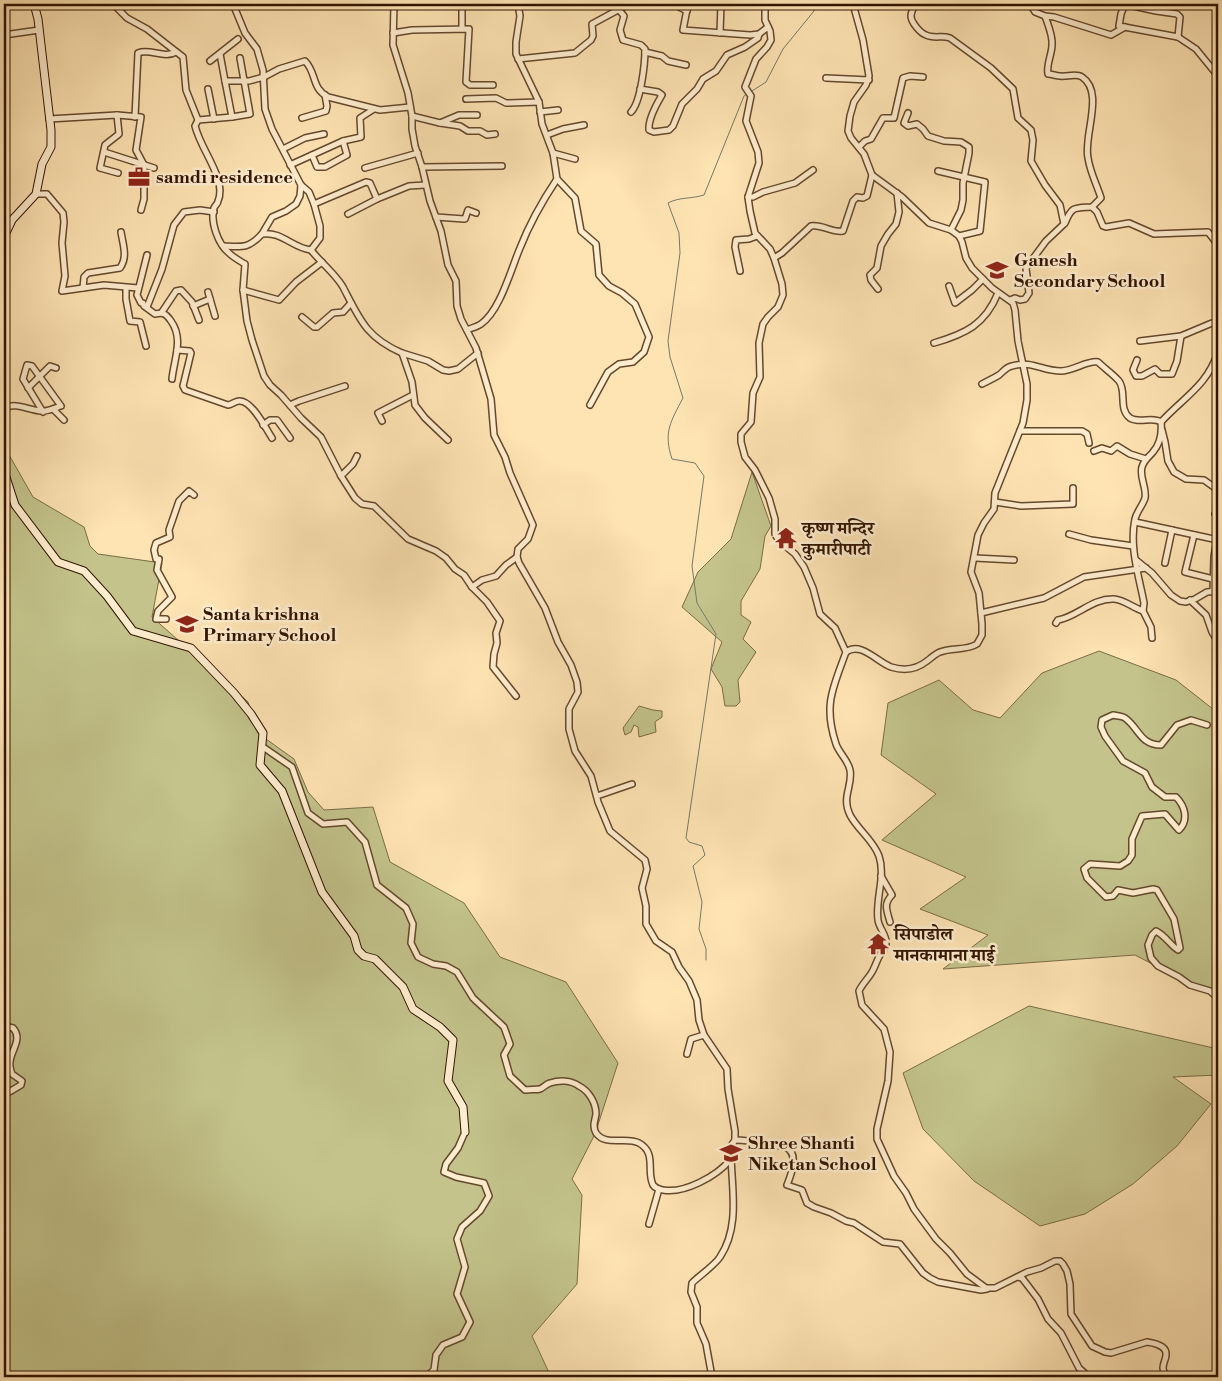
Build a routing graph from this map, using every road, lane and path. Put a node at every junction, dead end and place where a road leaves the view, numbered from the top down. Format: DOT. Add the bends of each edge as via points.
graph roads {
  1 [pos="34,4"];
  2 [pos="113,4"];
  3 [pos="233,4"];
  4 [pos="394,4"];
  5 [pos="462,4"];
  6 [pos="518,4"];
  7 [pos="616,4"];
  8 [pos="629,4"];
  9 [pos="673,4"];
  10 [pos="688,4"];
  11 [pos="709,4"];
  12 [pos="721,4"];
  13 [pos="765,4"];
  14 [pos="853,4"];
  15 [pos="915,4"];
  16 [pos="1030,4"];
  17 [pos="1124,4"];
  18 [pos="619,10"];
  19 [pos="687,11"];
  20 [pos="1045,16"];
  21 [pos="768,27"];
  22 [pos="462,28"];
  23 [pos="1125,28"];
  24 [pos="39,30"];
  25 [pos="393,33"];
  26 [pos="720,33"];
  27 [pos="760,34"];
  28 [pos="4,35"];
  29 [pos="1178,37"];
  30 [pos="238,39"];
  31 [pos="176,52"];
  32 [pos="645,52"];
  33 [pos="220,54"];
  34 [pos="240,58"];
  35 [pos="518,58"];
  36 [pos="210,61"];
  37 [pos="686,65"];
  38 [pos="1218,76"];
  39 [pos="264,77"];
  40 [pos="826,78"];
  41 [pos="923,78"];
  42 [pos="244,80"];
  43 [pos="868,80"];
  44 [pos="226,81"];
  45 [pos="493,85"];
  46 [pos="208,89"];
  47 [pos="640,89"];
  48 [pos="325,95"];
  49 [pos="466,99"];
  50 [pos="539,102"];
  51 [pos="410,107"];
  52 [pos="374,109"];
  53 [pos="558,110"];
  54 [pos="540,112"];
  55 [pos="631,112"];
  56 [pos="908,113"];
  57 [pos="117,115"];
  58 [pos="477,115"];
  59 [pos="412,116"];
  60 [pos="135,117"];
  61 [pos="232,117"];
  62 [pos="214,118"];
  63 [pos="302,118"];
  64 [pos="49,119"];
  65 [pos="198,120"];
  66 [pos="440,123"];
  67 [pos="584,125"];
  68 [pos="324,134"];
  69 [pos="495,134"];
  70 [pos="547,135"];
  71 [pos="343,141"];
  72 [pos="859,147"];
  73 [pos="283,149"];
  74 [pos="104,152"];
  75 [pos="553,152"];
  76 [pos="418,153"];
  77 [pos="312,155"];
  78 [pos="575,159"];
  79 [pos="144,165"];
  80 [pos="290,165"];
  81 [pos="502,166"];
  82 [pos="422,167"];
  83 [pos="154,168"];
  84 [pos="365,168"];
  85 [pos="813,170"];
  86 [pos="938,171"];
  87 [pos="118,173"];
  88 [pos="872,176"];
  89 [pos="964,176"];
  90 [pos="557,179"];
  91 [pos="425,184"];
  92 [pos="301,185"];
  93 [pos="898,193"];
  94 [pos="36,194"];
  95 [pos="748,197"];
  96 [pos="377,199"];
  97 [pos="314,204"];
  98 [pos="1092,207"];
  99 [pos="141,210"];
  100 [pos="214,212"];
  101 [pos="476,212"];
  102 [pos="348,214"];
  103 [pos="436,217"];
  104 [pos="1064,224"];
  105 [pos="951,230"];
  106 [pos="121,232"];
  107 [pos="262,234"];
  108 [pos="757,236"];
  109 [pos="958,236"];
  110 [pos="4,237"];
  111 [pos="1218,242"];
  112 [pos="223,246"];
  113 [pos="311,250"];
  114 [pos="147,255"];
  115 [pos="774,258"];
  116 [pos="322,262"];
  117 [pos="740,271"];
  118 [pos="983,279"];
  119 [pos="949,286"];
  120 [pos="83,288"];
  121 [pos="126,288"];
  122 [pos="138,288"];
  123 [pos="878,289"];
  124 [pos="243,290"];
  125 [pos="208,292"];
  126 [pos="998,294"];
  127 [pos="210,299"];
  128 [pos="1010,300"];
  129 [pos="351,303"];
  130 [pos="193,306"];
  131 [pos="147,307"];
  132 [pos="162,312"];
  133 [pos="215,316"];
  134 [pos="302,317"];
  135 [pos="199,320"];
  136 [pos="1218,323"];
  137 [pos="467,330"];
  138 [pos="1181,336"];
  139 [pos="1140,341"];
  140 [pos="934,343"];
  141 [pos="146,346"];
  142 [pos="176,350"];
  143 [pos="478,352"];
  144 [pos="1218,352"];
  145 [pos="402,353"];
  146 [pos="1137,360"];
  147 [pos="1022,363"];
  148 [pos="56,368"];
  149 [pos="40,377"];
  150 [pos="172,379"];
  151 [pos="982,384"];
  152 [pos="345,386"];
  153 [pos="28,388"];
  154 [pos="413,395"];
  155 [pos="290,405"];
  156 [pos="590,405"];
  157 [pos="4,408"];
  158 [pos="53,409"];
  159 [pos="43,412"];
  160 [pos="64,420"];
  161 [pos="382,421"];
  162 [pos="1161,422"];
  163 [pos="263,425"];
  164 [pos="1162,430"];
  165 [pos="1020,431"];
  166 [pos="272,438"];
  167 [pos="290,438"];
  168 [pos="448,440"];
  169 [pos="1089,443"];
  170 [pos="1094,451"];
  171 [pos="357,456"];
  172 [pos="1146,459"];
  173 [pos="4,470"];
  174 [pos="341,476"];
  175 [pos="1073,488"];
  176 [pos="1218,490"];
  177 [pos="194,495"];
  178 [pos="995,502"];
  179 [pos="1218,509"];
  180 [pos="1218,519"];
  181 [pos="1135,522"];
  182 [pos="1172,530"];
  183 [pos="1069,534"];
  184 [pos="1194,535"];
  185 [pos="1218,539"];
  186 [pos="1134,546"];
  187 [pos="517,557"];
  188 [pos="975,558"];
  189 [pos="1014,560"];
  190 [pos="1135,560"];
  191 [pos="1165,563"];
  192 [pos="1146,568"];
  193 [pos="1138,570"];
  194 [pos="1213,579"];
  195 [pos="472,587"];
  196 [pos="1216,591"];
  197 [pos="1190,600"];
  198 [pos="1143,611"];
  199 [pos="981,613"];
  200 [pos="166,619"];
  201 [pos="1056,623"];
  202 [pos="1152,638"];
  203 [pos="1218,642"];
  204 [pos="846,652"];
  205 [pos="516,696"];
  206 [pos="1207,725"];
  207 [pos="262,747"];
  208 [pos="632,784"];
  209 [pos="597,796"];
  210 [pos="881,875"];
  211 [pos="890,922"];
  212 [pos="1218,998"];
  213 [pos="4,1026"];
  214 [pos="704,1035"];
  215 [pos="687,1054"];
  216 [pos="4,1096"];
  217 [pos="465,1132"];
  218 [pos="734,1140"];
  219 [pos="730,1160"];
  220 [pos="659,1189"];
  221 [pos="649,1224"];
  222 [pos="1017,1277"];
  223 [pos="991,1289"];
  224 [pos="426,1377"];
  225 [pos="712,1377"];
  226 [pos="1090,1377"];
  227 [pos="1170,1377"];
  1 -- 24 [label="main road"];
  2 -- 31 [label="street" via="127,18"];
  3 -- 39 [label="street" via="245,33 257,49"];
  4 -- 25 [label="street"];
  5 -- 22 [label="street"];
  6 -- 35 [label="street"];
  7 -- 18 [label="street"];
  8 -- 18 [label="street"];
  9 -- 19 [label="street"];
  10 -- 19 [label="street"];
  11 -- 12 [label="street"];
  12 -- 26 [label="street"];
  13 -- 21 [label="street"];
  14 -- 43 [label="street" via="863,40"];
  15 -- 104 [label="street" via="911,16 920,30 926,35 950,38 1014,89 1018,118 1031,130 1031,161 1060,205"];
  16 -- 20 [label="street" via="1035,12"];
  17 -- 23 [label="street" via="1119,26"];
  17 -- 29 [label="street" via="1177,14 1180,17"];
  18 -- 32 [label="street" via="624,16 620,30 623,40 644,46"];
  18 -- 35 [label="street" via="592,24 591,40 575,53"];
  19 -- 26 [label="street" via="683,30"];
  20 -- 23 [label="street" via="1111,35"];
  20 -- 98 [label="street" via="1053,42 1048,74 1080,75 1088,81 1091,90 1094,107 1086,144 1102,198"];
  21 -- 27 [label="street"];
  21 -- 95 [label="street" via="772,40 753,65 746,84 746,121 759,162"];
  22 -- 25 [label="street"];
  22 -- 45 [label="street" via="470,30 466,82 470,85"];
  23 -- 29 [label="street"];
  24 -- 28 [label="street"];
  24 -- 64 [label="main road"];
  25 -- 51 [label="street"];
  26 -- 27 [label="street"];
  27 -- 47 [label="street" via="750,44 727,55 716,71 703,80 682,104 669,130 649,130 662,95"];
  29 -- 38 [label="street" via="1196,48"];
  30 -- 33 [label="street"];
  31 -- 60 [label="street" via="170,55 138,53"];
  31 -- 65 [label="street" via="183,57 186,90"];
  32 -- 37 [label="street"];
  32 -- 47 [label="street"];
  33 -- 36 [label="street"];
  33 -- 44 [label="street"];
  34 -- 42 [label="street"];
  35 -- 50 [label="street"];
  39 -- 42 [label="street"];
  39 -- 48 [label="street" via="306,61 315,84"];
  39 -- 73 [label="street" via="265,109"];
  40 -- 43 [label="street"];
  41 -- 72 [label="street" via="903,78 894,118 883,118 871,139"];
  42 -- 44 [label="street"];
  42 -- 61 [label="street" via="250,114"];
  43 -- 72 [label="street" via="854,102 849,126 849,135"];
  44 -- 61 [label="street"];
  46 -- 62 [label="street"];
  47 -- 55 [label="street"];
  48 -- 52 [label="street"];
  48 -- 63 [label="street" via="326,111"];
  49 -- 50 [label="street"];
  50 -- 54 [label="street"];
  51 -- 52 [label="street"];
  51 -- 59 [label="street"];
  52 -- 71 [label="street" via="360,118 361,137"];
  53 -- 54 [label="street"];
  54 -- 70 [label="street"];
  56 -- 89 [label="street" via="904,123 908,126 917,124 928,136 961,142 968,147"];
  57 -- 60 [label="street"];
  57 -- 64 [label="street"];
  57 -- 74 [label="street" via="119,134 105,146"];
  58 -- 66 [label="street" via="459,116"];
  59 -- 66 [label="street"];
  59 -- 76 [label="street"];
  60 -- 79 [label="street" via="141,117 136,150"];
  61 -- 62 [label="street"];
  62 -- 65 [label="street"];
  64 -- 94 [label="main road" via="50,147 42,164"];
  65 -- 100 [label="street" via="195,126 198,139 218,180 220,192"];
  66 -- 69 [label="street" via="487,135"];
  67 -- 70 [label="street"];
  68 -- 73 [label="street" via="305,138"];
  70 -- 75 [label="street"];
  71 -- 77 [label="street"];
  71 -- 77 [label="street" via="347,155 325,166 317,167"];
  72 -- 88 [label="street"];
  73 -- 80 [label="street"];
  74 -- 79 [label="street"];
  74 -- 87 [label="street" via="100,168"];
  75 -- 78 [label="street"];
  75 -- 90 [label="street"];
  76 -- 82 [label="street"];
  76 -- 84 [label="street"];
  77 -- 80 [label="street"];
  79 -- 83 [label="street"];
  79 -- 99 [label="street"];
  80 -- 92 [label="street"];
  81 -- 82 [label="street"];
  82 -- 91 [label="street"];
  85 -- 95 [label="street" via="795,183"];
  86 -- 89 [label="street"];
  88 -- 93 [label="street"];
  88 -- 115 [label="street" via="867,196 853,201 843,231 811,226"];
  89 -- 105 [label="street" via="963,200"];
  89 -- 109 [label="street" via="983,180 985,185 980,231"];
  90 -- 137 [label="street" via="519,248 496,303 482,323"];
  90 -- 156 [label="street" via="575,198 582,231 596,244 599,275 635,304 649,337 644,352 633,362 619,364 608,372"];
  91 -- 96 [label="street" via="409,186"];
  91 -- 103 [label="street"];
  92 -- 97 [label="street" via="309,192"];
  92 -- 107 [label="street" via="296,204 272,217"];
  93 -- 105 [label="street" via="929,223"];
  93 -- 123 [label="street" via="896,224 881,246 876,268 870,275"];
  94 -- 110 [label="main road" via="12,220"];
  94 -- 120 [label="street" via="48,194 63,213 65,276 62,291"];
  95 -- 108 [label="street"];
  96 -- 97 [label="street" via="368,182"];
  96 -- 102 [label="street"];
  97 -- 113 [label="street" via="320,238"];
  98 -- 104 [label="street" via="1075,208"];
  98 -- 111 [label="street" via="1106,227 1129,223 1154,234 1208,232"];
  100 -- 112 [label="street" via="213,224"];
  100 -- 131 [label="street" via="184,212 174,225"];
  101 -- 103 [label="street" via="468,210 465,219"];
  103 -- 137 [label="street" via="448,265 456,281 457,306"];
  104 -- 128 [label="street" via="1046,241 1026,268 1029,293 1025,299"];
  105 -- 109 [label="street"];
  106 -- 120 [label="street" via="125,255 120,268 88,273 84,277"];
  107 -- 112 [label="street" via="253,243 241,247"];
  107 -- 113 [label="street" via="281,236 296,247"];
  108 -- 115 [label="street"];
  108 -- 117 [label="street" via="736,240"];
  109 -- 118 [label="street" via="969,264"];
  112 -- 124 [label="street" via="245,264"];
  113 -- 116 [label="street"];
  114 -- 122 [label="street"];
  115 -- 204 [label="street" via="783,295 778,307 763,324 759,343 760,377 753,393 751,422 741,434 741,442 745,457 769,498 775,534 804,567 820,614 835,628"];
  116 -- 124 [label="street" via="279,300"];
  116 -- 129 [label="street"];
  118 -- 119 [label="street" via="954,303"];
  118 -- 126 [label="street"];
  120 -- 121 [label="street" via="104,285"];
  121 -- 122 [label="street"];
  121 -- 141 [label="street" via="130,321 140,322"];
  122 -- 131 [label="street" via="139,300"];
  124 -- 155 [label="street" via="252,340 264,376"];
  125 -- 127 [label="street"];
  126 -- 128 [label="street"];
  126 -- 140 [label="street" via="981,321 957,336"];
  127 -- 130 [label="street"];
  127 -- 133 [label="street"];
  128 -- 147 [label="street" via="1015,310"];
  129 -- 134 [label="street" via="343,312 333,313 317,327"];
  129 -- 145 [label="street" via="360,320 378,340"];
  130 -- 132 [label="street" via="184,292 178,289"];
  130 -- 135 [label="street"];
  131 -- 132 [label="street" via="155,314"];
  132 -- 142 [label="street" via="176,327"];
  136 -- 138 [label="street"];
  137 -- 143 [label="street"];
  138 -- 139 [label="street"];
  138 -- 146 [label="street" via="1178,361 1172,374 1160,374 1155,369 1136,376 1133,370"];
  142 -- 150 [label="street"];
  142 -- 163 [label="street" via="192,353 185,390 230,406 242,401 252,407"];
  143 -- 145 [label="street" via="458,369 449,371"];
  143 -- 187 [label="street" via="492,406 494,435 533,525"];
  144 -- 162 [label="street" via="1213,367 1199,387"];
  145 -- 154 [label="street"];
  147 -- 151 [label="street" via="1008,366 998,376"];
  147 -- 162 [label="street" via="1048,371 1063,371 1098,362 1119,381 1124,411 1129,416 1135,420"];
  147 -- 165 [label="street" via="1028,400"];
  148 -- 149 [label="street" via="50,366"];
  149 -- 153 [label="street"];
  149 -- 153 [label="street" via="32,366 27,365 23,379"];
  149 -- 158 [label="street" via="61,406"];
  152 -- 155 [label="street"];
  153 -- 159 [label="street"];
  154 -- 161 [label="street" via="378,413"];
  154 -- 168 [label="street" via="415,405 425,418"];
  155 -- 174 [label="street" via="321,437"];
  157 -- 159 [label="street" via="15,405"];
  158 -- 159 [label="street"];
  158 -- 160 [label="street"];
  162 -- 164 [label="street"];
  163 -- 166 [label="street"];
  163 -- 167 [label="street" via="277,420"];
  164 -- 172 [label="street" via="1155,450"];
  164 -- 176 [label="street" via="1168,461 1174,472 1186,479 1204,480"];
  165 -- 169 [label="street" via="1082,431"];
  165 -- 178 [label="street" via="997,488"];
  170 -- 172 [label="street" via="1102,448 1111,451 1117,446"];
  171 -- 174 [label="street"];
  172 -- 181 [label="street" via="1141,470 1145,497"];
  173 -- 207 [label="main road" via="15,505 58,562 84,571 133,631 191,648 251,714 263,733"];
  174 -- 195 [label="street" via="362,504 374,506 408,539 446,558"];
  175 -- 178 [label="street" via="1073,504 1021,506"];
  177 -- 200 [label="street" via="190,492 180,501 169,530 170,537 156,543 154,550 156,559 159,559 157,570 172,597 158,611 156,619"];
  178 -- 188 [label="street" via="993,513 978,535"];
  179 -- 180 [label="street" via="1215,514"];
  181 -- 182 [label="street"];
  181 -- 186 [label="street"];
  182 -- 184 [label="street"];
  182 -- 191 [label="street"];
  183 -- 186 [label="street"];
  184 -- 185 [label="street"];
  184 -- 194 [label="street" via="1185,572"];
  185 -- 194 [label="street"];
  186 -- 190 [label="street"];
  187 -- 195 [label="street" via="496,576"];
  187 -- 209 [label="street" via="545,608 574,673 578,692 569,709 571,738 575,751 591,776"];
  188 -- 189 [label="street"];
  188 -- 199 [label="street" via="971,572 978,587"];
  190 -- 192 [label="street"];
  190 -- 193 [label="street"];
  192 -- 193 [label="street"];
  192 -- 197 [label="street" via="1170,595 1180,601"];
  193 -- 198 [label="street"];
  193 -- 199 [label="street" via="1084,577 1044,598"];
  194 -- 196 [label="street"];
  195 -- 205 [label="street" via="500,622 493,667"];
  196 -- 197 [label="street"];
  197 -- 203 [label="street" via="1206,615"];
  198 -- 201 [label="street" via="1112,599 1094,603"];
  198 -- 202 [label="street" via="1151,627"];
  199 -- 204 [label="street" via="982,631 977,644 939,652 916,668 891,667 857,649"];
  204 -- 210 [label="street" via="832,687 829,720 837,748 850,770 846,795 848,810 879,856"];
  206 -- 212 [label="street" via="1191,720 1177,725 1161,745 1154,745 1142,738 1125,718 1113,714 1102,720 1105,736 1123,761 1145,773 1152,787 1166,797 1176,797 1184,804 1184,826 1179,830 1165,814 1142,816 1132,839 1132,855 1128,861 1120,866 1090,864 1084,870 1087,878 1106,897 1113,896 1118,890 1133,893 1157,890 1174,919 1180,948 1171,946 1165,936 1156,931 1148,945 1151,958 1158,966"];
  207 -- 217 [label="main road" via="260,765 282,791 322,892 354,936 358,950 364,956 376,958 403,987 414,1010 453,1040 448,1081 463,1107"];
  207 -- 220 [label="street" via="292,768 308,813 323,824 346,822 365,842 377,885 406,908 414,924 411,943 418,958 458,972 473,998 504,1027 510,1044 504,1055 510,1076 525,1090 539,1089 559,1081 580,1086 594,1102 595,1131 600,1137 612,1141 632,1140 641,1144 649,1155 653,1184"];
  208 -- 209 [label="street"];
  209 -- 214 [label="street" via="610,831 645,860 647,869 642,888 646,924 656,942 672,952 690,982"];
  210 -- 211 [label="street" via="892,895 886,906"];
  210 -- 223 [label="street" via="878,914 886,944 860,991 862,1005 884,1029 890,1052 877,1139 894,1176 936,1239 976,1282"];
  213 -- 216 [label="street" via="13,1028 17,1033 9,1065 12,1074 22,1081"];
  214 -- 215 [label="street" via="691,1040"];
  214 -- 218 [label="street" via="727,1069"];
  217 -- 224 [label="street" via="444,1172 484,1184 489,1196 480,1211 462,1227 457,1239 465,1267 456,1294 470,1322 462,1337 443,1345 436,1355 434,1370"];
  218 -- 219 [label="street" via="730,1146"];
  218 -- 223 [label="street" via="786,1147 793,1159 786,1185 802,1190 807,1203 814,1207 854,1223 883,1242 900,1244 930,1278 981,1290"];
  219 -- 220 [label="street" via="686,1189"];
  219 -- 225 [label="street" via="734,1205 729,1239 719,1259 692,1283 691,1292"];
  220 -- 221 [label="street"];
  222 -- 223 [label="street"];
  222 -- 226 [label="street" via="1027,1284 1048,1319 1061,1333 1079,1368"];
  222 -- 227 [label="street" via="1055,1261 1063,1264 1070,1284 1071,1314 1092,1346 1111,1353 1153,1342 1166,1351 1163,1368"];
}
